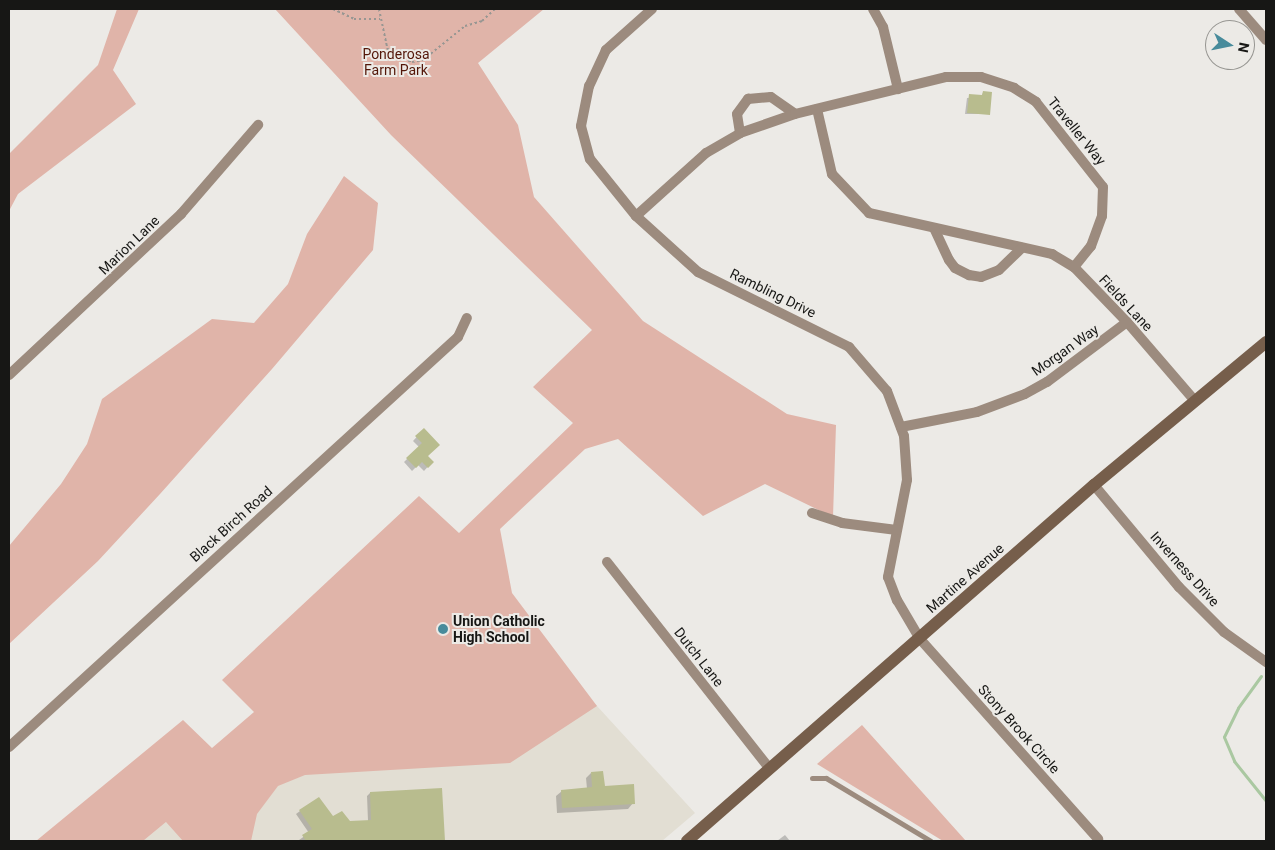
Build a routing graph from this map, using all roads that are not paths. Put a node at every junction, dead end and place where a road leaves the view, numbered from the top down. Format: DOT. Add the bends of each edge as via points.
graph roads {
  1 [pos="652,9"];
  2 [pos="873,9"];
  3 [pos="1239,9"];
  4 [pos="1266,40"];
  5 [pos="898,89"];
  6 [pos="818,109"];
  7 [pos="795,114"];
  8 [pos="258,125"];
  9 [pos="740,133"];
  10 [pos="636,216"];
  11 [pos="934,228"];
  12 [pos="1022,248"];
  13 [pos="1074,267"];
  14 [pos="467,318"];
  15 [pos="1127,322"];
  16 [pos="1266,342"];
  17 [pos="9,375"];
  18 [pos="1195,401"];
  19 [pos="901,427"];
  20 [pos="1094,485"];
  21 [pos="812,513"];
  22 [pos="897,530"];
  23 [pos="607,562"];
  24 [pos="919,638"];
  25 [pos="1266,662"];
  26 [pos="9,747"];
  27 [pos="770,769"];
  28 [pos="812,778"];
  29 [pos="1098,839"];
  30 [pos="687,841"];
  31 [pos="931,841"];
  1 -- 10 [label="street, Rambling Drive" via="606,50 589,86 582,126 590,159"];
  2 -- 5 [label="street" via="883,27"];
  3 -- 4 [label="street"];
  5 -- 6 [label="street, Traveller Way"];
  5 -- 13 [label="street, Traveller Way" via="946,77 980,77 1014,88 1036,102 1103,186 1102,216 1091,246"];
  6 -- 7 [label="street, Traveller Way"];
  6 -- 11 [label="street, Fields Lane" via="832,174 869,213"];
  7 -- 9 [label="street, Traveller Way"];
  7 -- 9 [label="street" via="771,97 748,99 737,114"];
  8 -- 17 [label="street, Marion Lane" via="181,214"];
  9 -- 10 [label="street, Traveller Way" via="706,153"];
  10 -- 19 [label="street, Rambling Drive" via="698,272 849,347 887,391"];
  11 -- 12 [label="street, Fields Lane"];
  11 -- 12 [label="street" via="948,260 969,275 981,277 999,270"];
  12 -- 13 [label="street, Fields Lane" via="1052,254"];
  13 -- 15 [label="street, Fields Lane"];
  14 -- 26 [label="street, Black Birch Road" via="458,337"];
  15 -- 18 [label="street, Fields Lane"];
  15 -- 19 [label="street, Morgan Way" via="1048,382 1025,394 977,412"];
  16 -- 18 [label="main road, Martine Avenue"];
  18 -- 20 [label="main road, Martine Avenue"];
  19 -- 22 [label="street, Rambling Drive" via="907,480"];
  20 -- 24 [label="main road, Martine Avenue"];
  20 -- 25 [label="street, Inverness Drive" via="1179,587 1224,632"];
  21 -- 22 [label="street" via="842,523"];
  22 -- 24 [label="street, Rambling Drive" via="888,577"];
  23 -- 27 [label="street, Dutch Lane"];
  24 -- 27 [label="main road, Martine Avenue"];
  24 -- 29 [label="street, Stony Brook Circle"];
  27 -- 30 [label="main road, Martine Avenue"];
  28 -- 31 [label="lane" via="826,778"];
}
